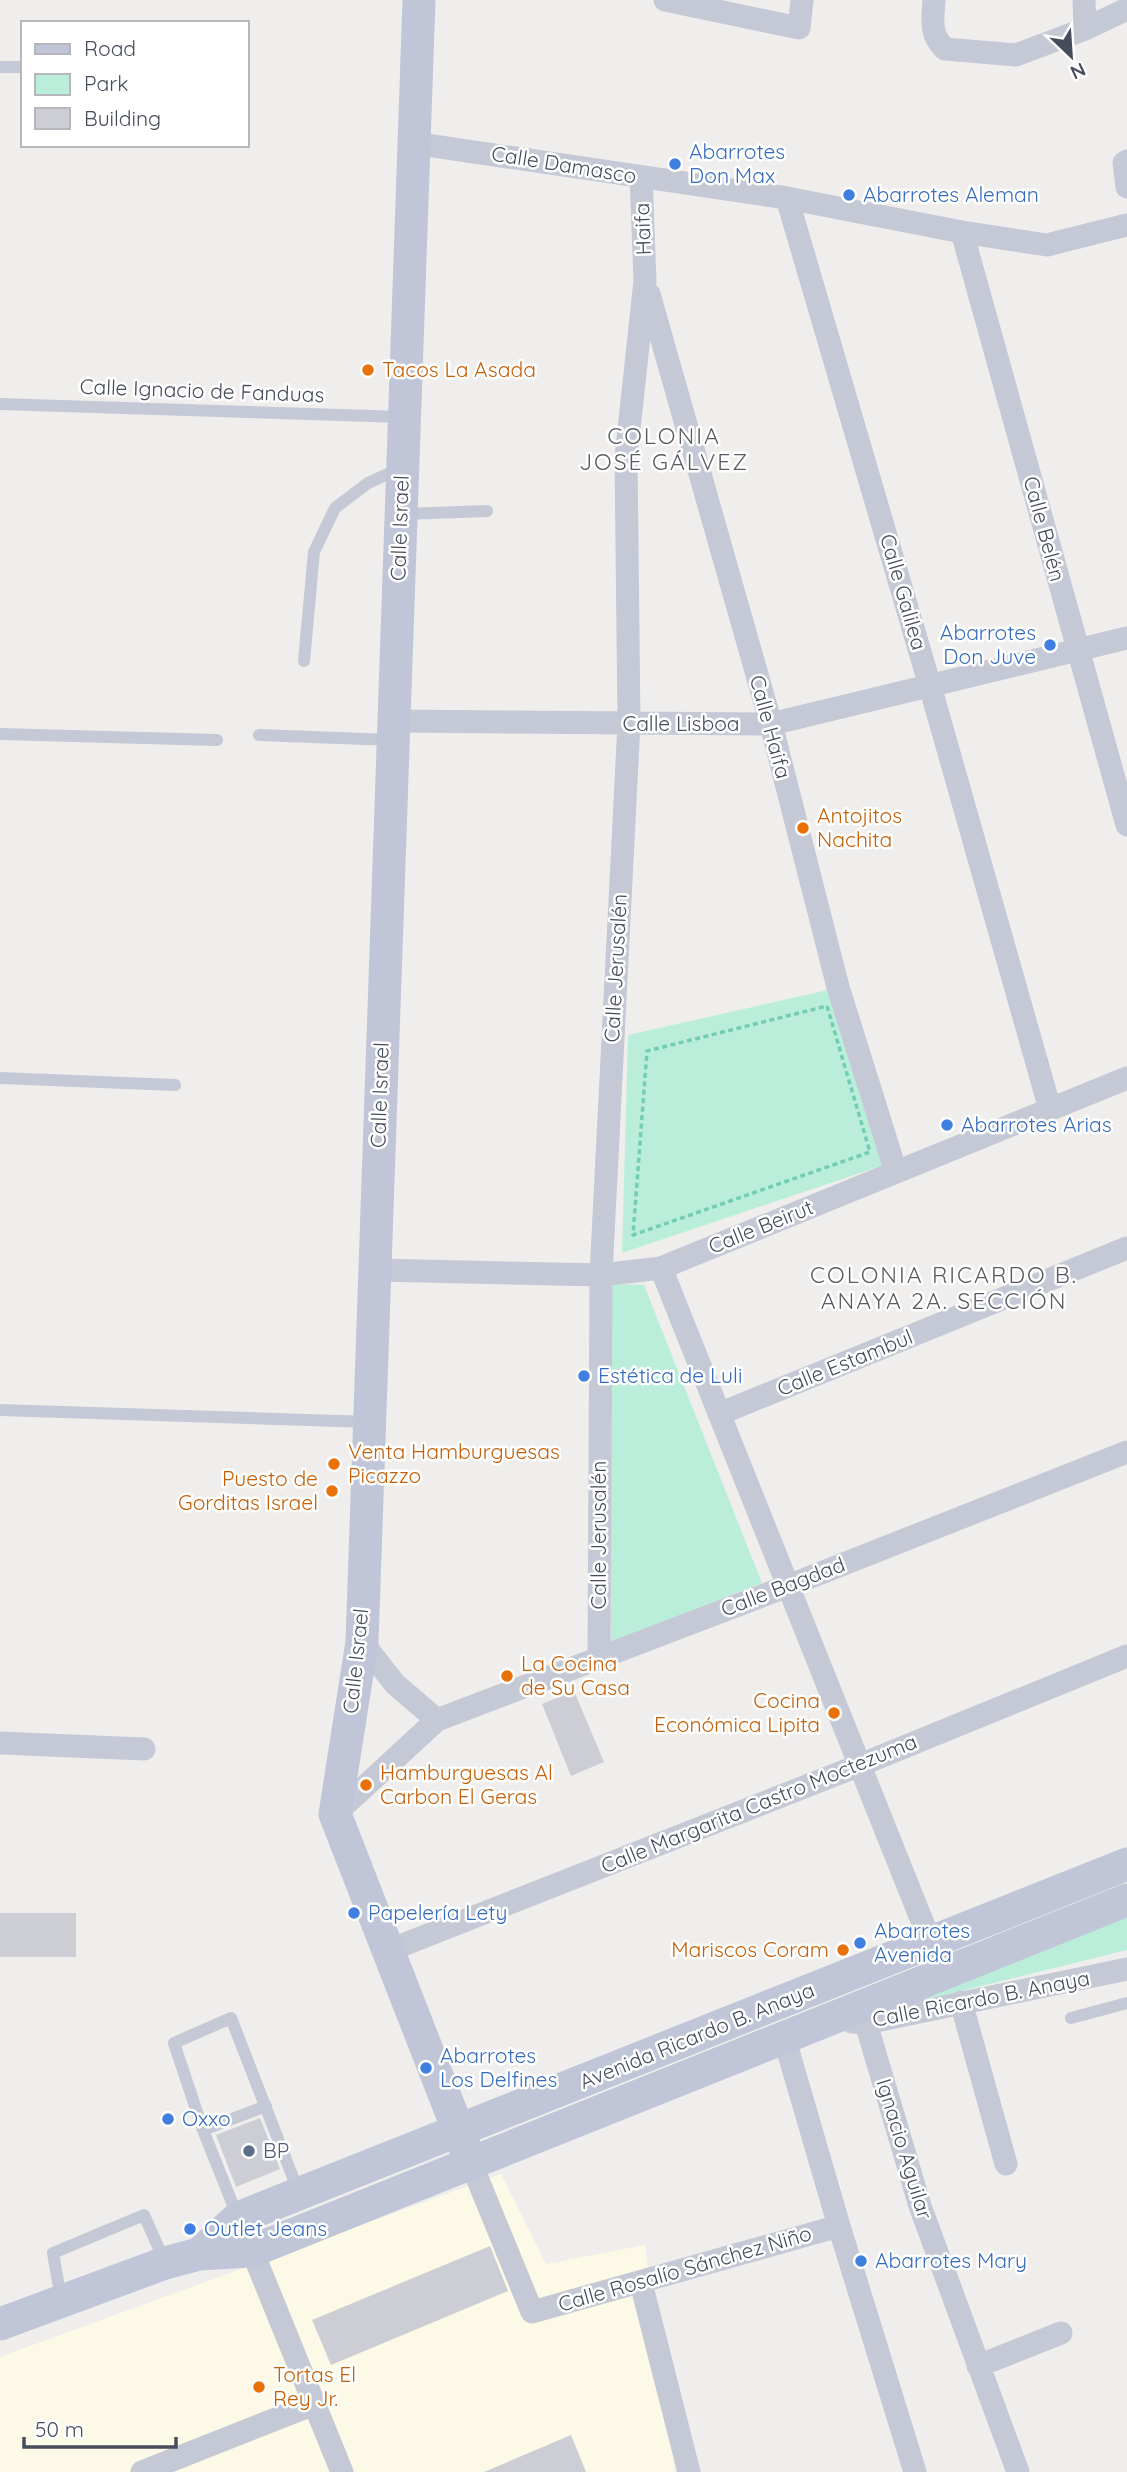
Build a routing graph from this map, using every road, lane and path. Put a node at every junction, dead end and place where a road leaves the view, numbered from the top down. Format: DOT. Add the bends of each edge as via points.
graph roads {
  1 [pos="419,0"];
  2 [pos="666,0"];
  3 [pos="802,0"];
  4 [pos="934,0"];
  5 [pos="1084,0"];
  6 [pos="1127,9"];
  7 [pos="1085,29"];
  8 [pos="0,67"];
  9 [pos="21,67"];
  10 [pos="413,143"];
  11 [pos="1126,162"];
  12 [pos="641,177"];
  13 [pos="1127,187"];
  14 [pos="788,198"];
  15 [pos="1127,225"];
  16 [pos="961,232"];
  17 [pos="645,281"];
  18 [pos="0,404"];
  19 [pos="403,417"];
  20 [pos="402,467"];
  21 [pos="487,511"];
  22 [pos="400,514"];
  23 [pos="1127,638"];
  24 [pos="1077,650"];
  25 [pos="304,661"];
  26 [pos="930,685"];
  27 [pos="629,723"];
  28 [pos="771,724"];
  29 [pos="393,730"];
  30 [pos="0,734"];
  31 [pos="260,736"];
  32 [pos="217,740"];
  33 [pos="1127,825"];
  34 [pos="0,1078"];
  35 [pos="1127,1078"];
  36 [pos="175,1085"];
  37 [pos="1050,1109"];
  38 [pos="870,1152"];
  39 [pos="896,1172"];
  40 [pos="1127,1248"];
  41 [pos="661,1268"];
  42 [pos="375,1270"];
  43 [pos="601,1275"];
  44 [pos="0,1410"];
  45 [pos="719,1414"];
  46 [pos="369,1422"];
  47 [pos="1127,1452"];
  48 [pos="788,1586"];
  49 [pos="362,1642"];
  50 [pos="1127,1656"];
  51 [pos="599,1657"];
  52 [pos="437,1720"];
  53 [pos="0,1743"];
  54 [pos="144,1749"];
  55 [pos="860,1765"];
  56 [pos="335,1814"];
  57 [pos="1127,1864"];
  58 [pos="1127,1900"];
  59 [pos="930,1941"];
  60 [pos="390,1950"];
  61 [pos="1126,1975"];
  62 [pos="814,1989"];
  63 [pos="961,2003"];
  64 [pos="1127,2003"];
  65 [pos="1071,2018"];
  66 [pos="826,2020"];
  67 [pos="866,2023"];
  68 [pos="784,2037"];
  69 [pos="266,2106"];
  70 [pos="203,2130"];
  71 [pos="460,2131"];
  72 [pos="471,2163"];
  73 [pos="1006,2164"];
  74 [pos="300,2193"];
  75 [pos="238,2218"];
  76 [pos="839,2226"];
  77 [pos="252,2251"];
  78 [pos="199,2254"];
  79 [pos="165,2263"];
  80 [pos="641,2283"];
  81 [pos="61,2302"];
  82 [pos="0,2325"];
  83 [pos="1061,2333"];
  84 [pos="978,2366"];
  85 [pos="314,2404"];
  86 [pos="142,2472"];
  87 [pos="342,2472"];
  88 [pos="689,2472"];
  89 [pos="915,2472"];
  90 [pos="1018,2472"];
  1 -- 10 [label="main road, Calle Israel"];
  2 -- 3 [label="street" via="799,28"];
  4 -- 7 [label="street" via="932,30 945,49 1016,55"];
  5 -- 7 [label="street"];
  6 -- 7 [label="street"];
  8 -- 9 [label="lane"];
  10 -- 12 [label="street, Calle Damasco"];
  10 -- 19 [label="main road, Calle Israel"];
  11 -- 13 [label="street"];
  12 -- 14 [label="street, Calle Damasco"];
  12 -- 17 [label="street, Haifa"];
  14 -- 16 [label="street, Calle Damasco"];
  14 -- 26 [label="street, Calle Galilea"];
  15 -- 16 [label="street, Calle Damasco" via="1047,245"];
  16 -- 24 [label="street, Calle Belén"];
  17 -- 27 [label="street, Calle Jerusalén" via="626,457"];
  17 -- 28 [label="street, Calle Haifa"];
  18 -- 19 [label="lane, Calle Ignacio de Fanduas"];
  19 -- 20 [label="main road, Calle Israel"];
  20 -- 22 [label="main road, Calle Israel"];
  20 -- 25 [label="lane" via="368,483 335,508 314,552"];
  21 -- 22 [label="lane"];
  22 -- 29 [label="main road, Calle Israel"];
  23 -- 24 [label="street, Calle Lisboa"];
  24 -- 26 [label="street, Calle Lisboa"];
  24 -- 33 [label="street, Calle Belén"];
  26 -- 28 [label="street, Calle Lisboa"];
  26 -- 37 [label="street, Calle Galilea"];
  27 -- 28 [label="street, Calle Lisboa"];
  27 -- 29 [label="street, Calle Lisboa"];
  27 -- 43 [label="street, Calle Jerusalén"];
  28 -- 39 [label="street, Calle Haifa" via="838,987"];
  29 -- 31 [label="lane"];
  29 -- 42 [label="main road, Calle Israel"];
  30 -- 32 [label="lane"];
  34 -- 36 [label="lane"];
  35 -- 37 [label="street, Calle Beirut"];
  37 -- 39 [label="street, Calle Beirut"];
  38 -- 38 [label="path" via="686,1217 633,1235 647,1051 827,1006"];
  39 -- 41 [label="street, Calle Beirut"];
  40 -- 45 [label="street, Calle Estambul"];
  41 -- 43 [label="street, Calle Beirut"];
  41 -- 45 [label="street"];
  42 -- 43 [label="street, Calle Beirut"];
  42 -- 46 [label="main road, Calle Israel"];
  43 -- 51 [label="street, Calle Jerusalén"];
  44 -- 46 [label="lane"];
  45 -- 48 [label="street"];
  46 -- 49 [label="main road, Calle Israel"];
  47 -- 48 [label="street, Calle Bagdad"];
  48 -- 51 [label="street, Calle Bagdad"];
  48 -- 55 [label="street"];
  49 -- 52 [label="street" via="395,1684"];
  49 -- 56 [label="main road, Calle Israel"];
  50 -- 55 [label="street, Calle Margarita Castro Moctezuma"];
  51 -- 52 [label="street, Calle Bagdad"];
  52 -- 56 [label="street, Calle Bagdad"];
  53 -- 54 [label="street"];
  55 -- 59 [label="street"];
  55 -- 60 [label="street, Calle Margarita Castro Moctezuma"];
  56 -- 60 [label="main road"];
  57 -- 59 [label="main road, Avenida Ricardo B. Anaya"];
  58 -- 66 [label="main road, Avenida Ricardo B. Anaya"];
  59 -- 62 [label="main road, Avenida Ricardo B. Anaya"];
  60 -- 71 [label="main road"];
  61 -- 63 [label="street, Calle Ricardo B. Anaya"];
  62 -- 66 [label="street"];
  62 -- 71 [label="main road, Avenida Ricardo B. Anaya"];
  63 -- 67 [label="street, Calle Ricardo B. Anaya"];
  63 -- 73 [label="street"];
  64 -- 65 [label="lane"];
  66 -- 67 [label="street, Calle Ricardo B. Anaya"];
  66 -- 68 [label="main road, Avenida Ricardo B. Anaya"];
  67 -- 84 [label="street, Ignacio Aguilar" via="920,2206"];
  68 -- 72 [label="main road, Avenida Ricardo B. Anaya"];
  68 -- 76 [label="street"];
  69 -- 70 [label="lane"];
  69 -- 70 [label="lane" via="231,2018 174,2043"];
  69 -- 74 [label="lane"];
  70 -- 75 [label="lane"];
  71 -- 72 [label="main road"];
  71 -- 74 [label="main road, Avenida Ricardo B. Anaya"];
  72 -- 77 [label="main road, Avenida Ricardo B. Anaya"];
  72 -- 80 [label="street, Calle Rosalío Sánchez Niño" via="532,2312"];
  74 -- 75 [label="main road, Avenida Ricardo B. Anaya"];
  75 -- 77 [label="street"];
  75 -- 78 [label="main road, Avenida Ricardo B. Anaya"];
  76 -- 80 [label="street, Calle Rosalío Sánchez Niño"];
  76 -- 89 [label="street"];
  77 -- 78 [label="main road, Avenida Ricardo B. Anaya"];
  77 -- 85 [label="street"];
  78 -- 79 [label="main road, Avenida Ricardo B. Anaya"];
  79 -- 81 [label="main road, Avenida Ricardo B. Anaya"];
  79 -- 81 [label="lane" via="144,2215 53,2253"];
  80 -- 88 [label="street"];
  81 -- 82 [label="main road, Avenida Ricardo B. Anaya"];
  83 -- 84 [label="street"];
  84 -- 90 [label="street, Ignacio Aguilar"];
  85 -- 86 [label="street"];
  85 -- 87 [label="street"];
}
